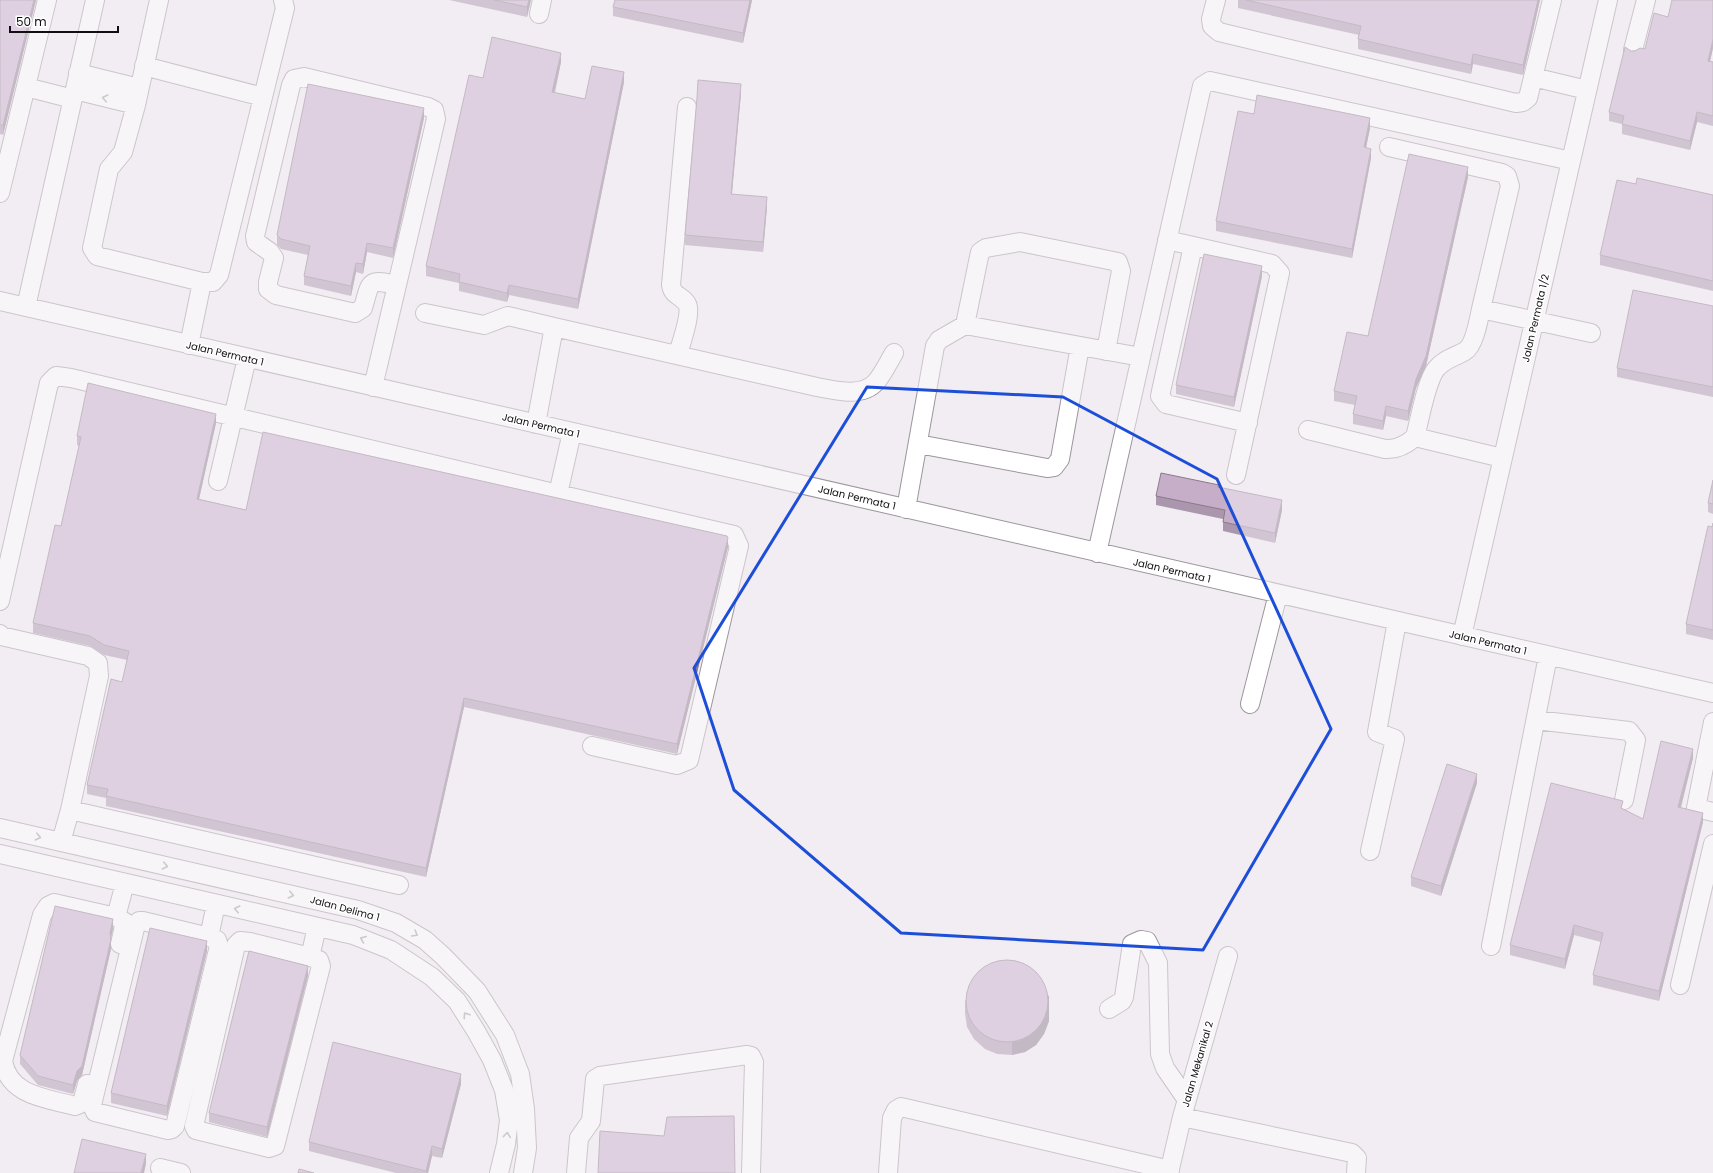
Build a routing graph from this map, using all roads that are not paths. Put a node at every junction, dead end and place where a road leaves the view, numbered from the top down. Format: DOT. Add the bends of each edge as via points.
graph roads {
  1 [pos="47,0"];
  2 [pos="95,0"];
  3 [pos="159,0"];
  4 [pos="283,0"];
  5 [pos="1216,0"];
  6 [pos="1552,0"];
  7 [pos="1608,0"];
  8 [pos="1646,0"];
  9 [pos="1633,50"];
  10 [pos="144,66"];
  11 [pos="1533,77"];
  12 [pos="26,87"];
  13 [pos="75,88"];
  14 [pos="1587,90"];
  15 [pos="138,96"];
  16 [pos="263,97"];
  17 [pos="687,107"];
  18 [pos="1389,147"];
  19 [pos="1571,161"];
  20 [pos="0,193"];
  21 [pos="1167,240"];
  22 [pos="1193,246"];
  23 [pos="202,282"];
  24 [pos="397,285"];
  25 [pos="0,302"];
  26 [pos="26,307"];
  27 [pos="1481,308"];
  28 [pos="425,313"];
  29 [pos="1534,321"];
  30 [pos="965,325"];
  31 [pos="554,326"];
  32 [pos="1591,333"];
  33 [pos="189,344"];
  34 [pos="1080,346"];
  35 [pos="1106,351"];
  36 [pos="894,353"];
  37 [pos="678,354"];
  38 [pos="1141,357"];
  39 [pos="247,358"];
  40 [pos="373,387"];
  41 [pos="233,416"];
  42 [pos="1248,422"];
  43 [pos="536,424"];
  44 [pos="1308,430"];
  45 [pos="572,432"];
  46 [pos="1415,437"];
  47 [pos="918,444"];
  48 [pos="1502,458"];
  49 [pos="1236,475"];
  50 [pos="218,481"];
  51 [pos="558,494"];
  52 [pos="906,509"];
  53 [pos="1097,553"];
  54 [pos="1278,594"];
  55 [pos="0,602"];
  56 [pos="1397,621"];
  57 [pos="0,634"];
  58 [pos="1462,636"];
  59 [pos="1548,656"];
  60 [pos="1713,694"];
  61 [pos="1250,704"];
  62 [pos="1536,720"];
  63 [pos="1713,722"];
  64 [pos="592,746"];
  65 [pos="1624,800"];
  66 [pos="70,810"];
  67 [pos="1713,812"];
  68 [pos="0,828"];
  69 [pos="61,842"];
  70 [pos="1713,844"];
  71 [pos="1370,851"];
  72 [pos="0,854"];
  73 [pos="125,883"];
  74 [pos="399,886"];
  75 [pos="216,904"];
  76 [pos="116,917"];
  77 [pos="317,927"];
  78 [pos="209,937"];
  79 [pos="1491,946"];
  80 [pos="1228,956"];
  81 [pos="310,957"];
  82 [pos="1680,985"];
  83 [pos="1109,1009"];
  84 [pos="1185,1109"];
  85 [pos="160,1168"];
  86 [pos="891,1172"];
  87 [pos="1169,1172"];
  88 [pos="182,1173"];
  89 [pos="499,1173"];
  90 [pos="523,1173"];
  91 [pos="576,1173"];
  92 [pos="751,1173"];
  93 [pos="1356,1173"];
  1 -- 12 [label="street"];
  2 -- 13 [label="street"];
  3 -- 10 [label="street"];
  4 -- 16 [label="street" via="285,8"];
  5 -- 11 [label="street" via="1211,20 1212,26 1219,32 1516,103 1528,98"];
  6 -- 11 [label="street"];
  7 -- 14 [label="street, Jalan Permata 1/2"];
  8 -- 9 [label="street"];
  10 -- 15 [label="street"];
  10 -- 16 [label="street"];
  11 -- 14 [label="street"];
  12 -- 13 [label="street"];
  12 -- 20 [label="street"];
  13 -- 15 [label="street"];
  13 -- 26 [label="street"];
  14 -- 19 [label="street, Jalan Permata 1/2"];
  15 -- 23 [label="street" via="123,152 109,169 92,248 97,256"];
  16 -- 23 [label="street" via="219,275 213,282"];
  17 -- 37 [label="street" via="671,285 672,292 686,303 689,310"];
  18 -- 27 [label="street" via="1507,176 1510,186"];
  19 -- 21 [label="street" via="1210,81 1202,86"];
  19 -- 29 [label="street, Jalan Permata 1/2"];
  21 -- 22 [label="street"];
  21 -- 38 [label="street"];
  22 -- 42 [label="street" via="1272,264 1280,273"];
  22 -- 42 [label="street" via="1160,396 1166,404"];
  23 -- 33 [label="street"];
  24 -- 24 [label="street" via="378,281 372,283 363,308 355,313 276,295 268,289 274,258 256,242 255,236 294,79 304,77 434,110 436,119"];
  24 -- 40 [label="street"];
  25 -- 26 [label="street, Jalan Permata 1"];
  26 -- 33 [label="street, Jalan Permata 1"];
  27 -- 29 [label="street"];
  27 -- 46 [label="street" via="1472,344 1467,351 1445,360 1436,369"];
  28 -- 31 [label="street" via="484,325 508,316"];
  29 -- 32 [label="street"];
  29 -- 48 [label="street, Jalan Permata 1/2"];
  30 -- 34 [label="street"];
  30 -- 35 [label="street" via="980,252 986,248 1020,242 1118,262 1121,271"];
  30 -- 47 [label="street" via="939,340 935,346"];
  31 -- 37 [label="street"];
  31 -- 43 [label="street"];
  33 -- 39 [label="street, Jalan Permata 1"];
  34 -- 35 [label="street"];
  34 -- 47 [label="street" via="1060,459 1054,467 1047,468"];
  35 -- 38 [label="street"];
  36 -- 37 [label="street" via="875,383 868,388 850,393"];
  38 -- 53 [label="street"];
  39 -- 40 [label="street, Jalan Permata 1"];
  39 -- 41 [label="street"];
  40 -- 43 [label="street, Jalan Permata 1"];
  41 -- 50 [label="street"];
  41 -- 51 [label="street"];
  41 -- 55 [label="street" via="56,376 49,383"];
  42 -- 49 [label="street"];
  43 -- 45 [label="street, Jalan Permata 1"];
  44 -- 46 [label="street" via="1393,450"];
  45 -- 51 [label="street"];
  45 -- 52 [label="street, Jalan Permata 1"];
  46 -- 48 [label="street"];
  47 -- 52 [label="street"];
  48 -- 58 [label="street, Jalan Permata 1/2"];
  51 -- 64 [label="street" via="734,535 738,546 689,760 678,765"];
  52 -- 53 [label="street, Jalan Permata 1"];
  53 -- 54 [label="street, Jalan Permata 1"];
  54 -- 56 [label="street, Jalan Permata 1"];
  54 -- 61 [label="street"];
  56 -- 58 [label="street, Jalan Permata 1"];
  56 -- 71 [label="street" via="1377,732 1395,739"];
  57 -- 66 [label="street" via="88,656 98,663 99,676"];
  58 -- 59 [label="street, Jalan Permata 1"];
  59 -- 60 [label="street, Jalan Permata 1"];
  59 -- 62 [label="street"];
  62 -- 65 [label="street" via="1629,732 1636,740"];
  62 -- 79 [label="street"];
  63 -- 67 [label="street" via="1696,808"];
  66 -- 69 [label="street"];
  66 -- 74 [label="street"];
  68 -- 69 [label="street, Jalan Delima 1, one-way"];
  69 -- 90 [label="street, Jalan Delima 1, one-way" via="358,910 396,922 425,940 477,991 505,1035 520,1074 525,1109 527,1148"];
  70 -- 82 [label="street"];
  72 -- 73 [label="street"];
  73 -- 75 [label="street"];
  73 -- 76 [label="street"];
  77 -- 75 [label="street, one-way"];
  75 -- 78 [label="street"];
  76 -- 76 [label="street" via="120,918 125,926 82,1103 75,1106 23,1091 9,1077 3,1061 42,915 48,906 54,903"];
  77 -- 81 [label="street"];
  89 -- 77 [label="street, one-way" via="509,1120 504,1090 492,1060 457,1001 432,977 391,950 353,935"];
  78 -- 78 [label="street" via="217,940 219,946 175,1126 168,1130 95,1112 92,1105 136,924 143,921"];
  80 -- 84 [label="street, Jalan Mekanikal 2"];
  81 -- 81 [label="street" via="250,942 240,941 236,945 194,1126 196,1130 268,1148 275,1146 320,966 319,960"];
  83 -- 84 [label="street" via="1124,997 1132,944 1141,940 1147,941 1158,963 1160,1054"];
  84 -- 87 [label="street, Jalan Mekanikal 2"];
  84 -- 93 [label="street" via="1352,1153 1357,1158"];
  85 -- 88 [label="street"];
  86 -- 87 [label="street" via="892,1118 901,1107"];
  91 -- 92 [label="street" via="579,1138 592,1121 595,1079 600,1076 747,1056 751,1056 754,1062"];
}
